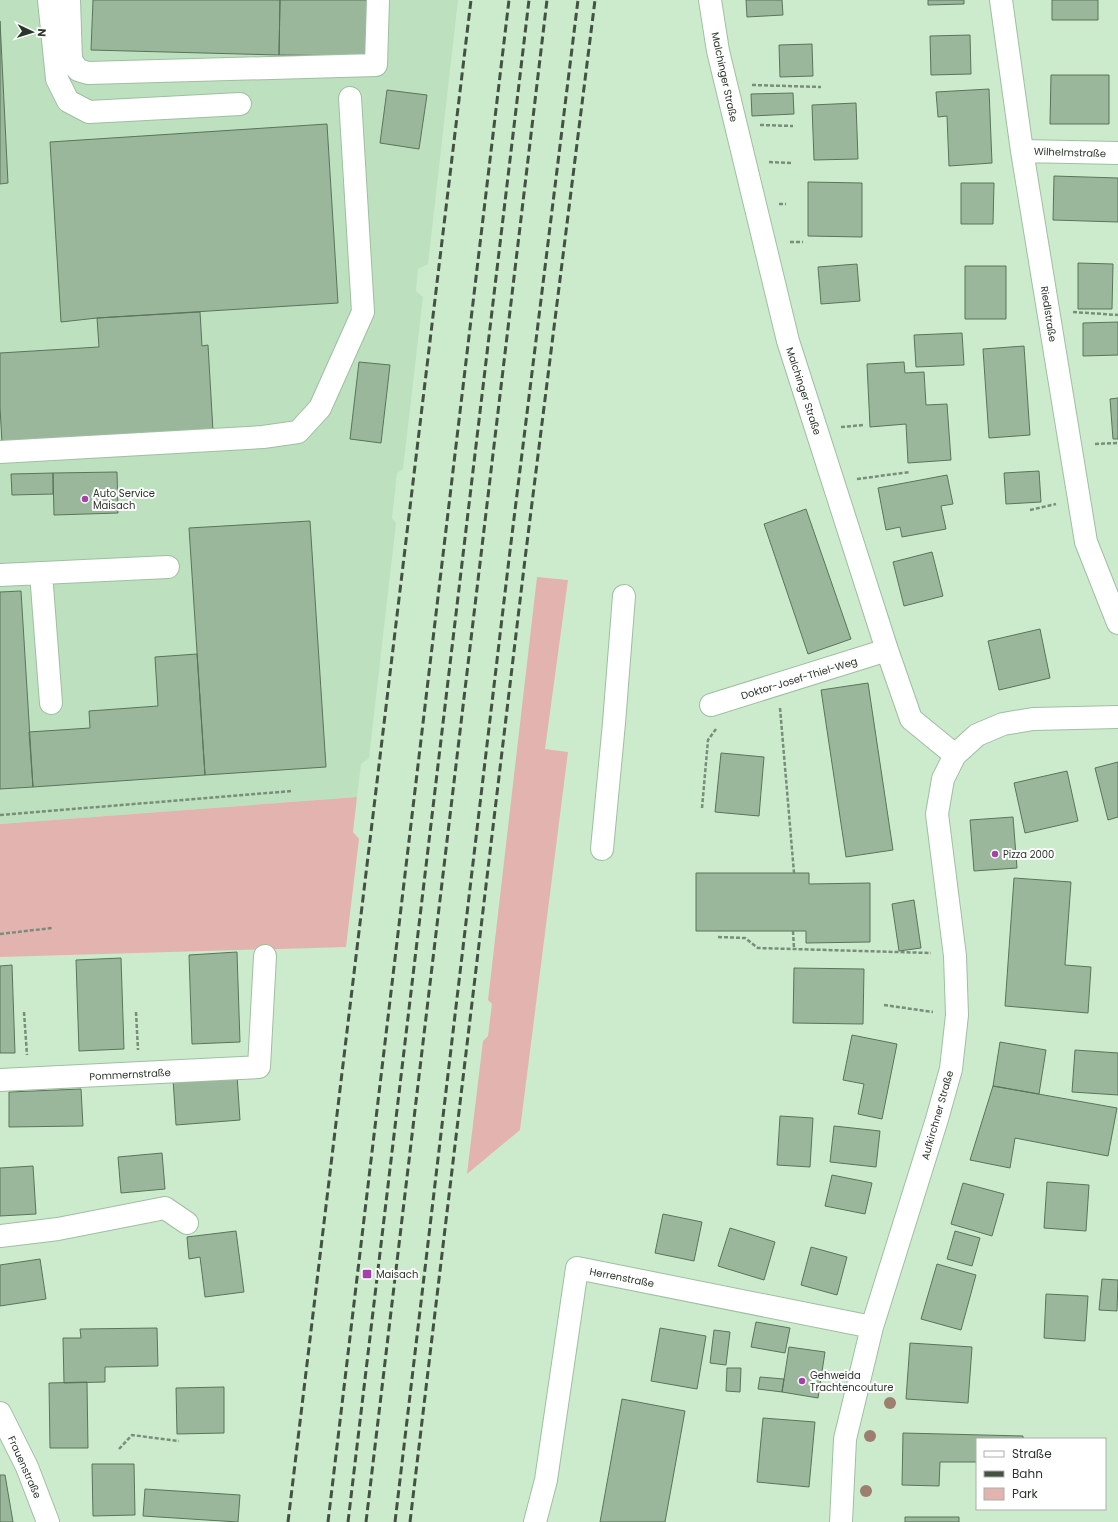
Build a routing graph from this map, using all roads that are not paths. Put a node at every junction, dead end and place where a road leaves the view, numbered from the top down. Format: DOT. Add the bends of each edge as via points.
graph roads {
  1 [pos="49,0"];
  2 [pos="69,0"];
  3 [pos="378,0"];
  4 [pos="710,0"];
  5 [pos="1001,0"];
  6 [pos="350,98"];
  7 [pos="240,104"];
  8 [pos="1022,151"];
  9 [pos="1118,153"];
  10 [pos="0,452"];
  11 [pos="168,567"];
  12 [pos="41,573"];
  13 [pos="0,575"];
  14 [pos="624,596"];
  15 [pos="1118,623"];
  16 [pos="887,650"];
  17 [pos="51,703"];
  18 [pos="711,705"];
  19 [pos="1118,717"];
  20 [pos="955,755"];
  21 [pos="602,849"];
  22 [pos="265,956"];
  23 [pos="0,1080"];
  24 [pos="187,1223"];
  25 [pos="0,1236"];
  26 [pos="872,1327"];
  27 [pos="0,1413"];
  28 [pos="48,1522"];
  29 [pos="535,1522"];
  30 [pos="841,1522"];
  1 -- 7 [label="street" via="58,79 68,101 89,112"];
  2 -- 3 [label="street" via="71,60 78,70 88,73 376,65"];
  4 -- 16 [label="street, Malchinger Straße" via="718,51 788,341"];
  5 -- 8 [label="street, Riedlstraße"];
  6 -- 10 [label="street" via="363,312 320,408 298,432 263,437"];
  8 -- 9 [label="street, Wilhelmstraße"];
  8 -- 15 [label="street, Riedlstraße" via="1086,542"];
  11 -- 12 [label="street"];
  12 -- 13 [label="street"];
  12 -- 17 [label="street"];
  14 -- 21 [label="street"];
  16 -- 18 [label="street, Doktor-Josef-Thiel-Weg"];
  16 -- 20 [label="street, Malchinger Straße" via="910,719"];
  19 -- 20 [label="street, Aufkirchner Straße" via="1033,719 1003,724 977,735"];
  20 -- 26 [label="street, Aufkirchner Straße" via="943,779 937,814 955,956 957,1015 951,1069"];
  22 -- 23 [label="street, Pommernstraße" via="259,1067"];
  24 -- 25 [label="street" via="165,1208 58,1229"];
  26 -- 29 [label="street, Herrenstraße" via="577,1268 546,1480"];
  26 -- 30 [label="street, Aufkirchner Straße" via="845,1439"];
  27 -- 28 [label="street, Frauenstraße" via="27,1467"];
}
